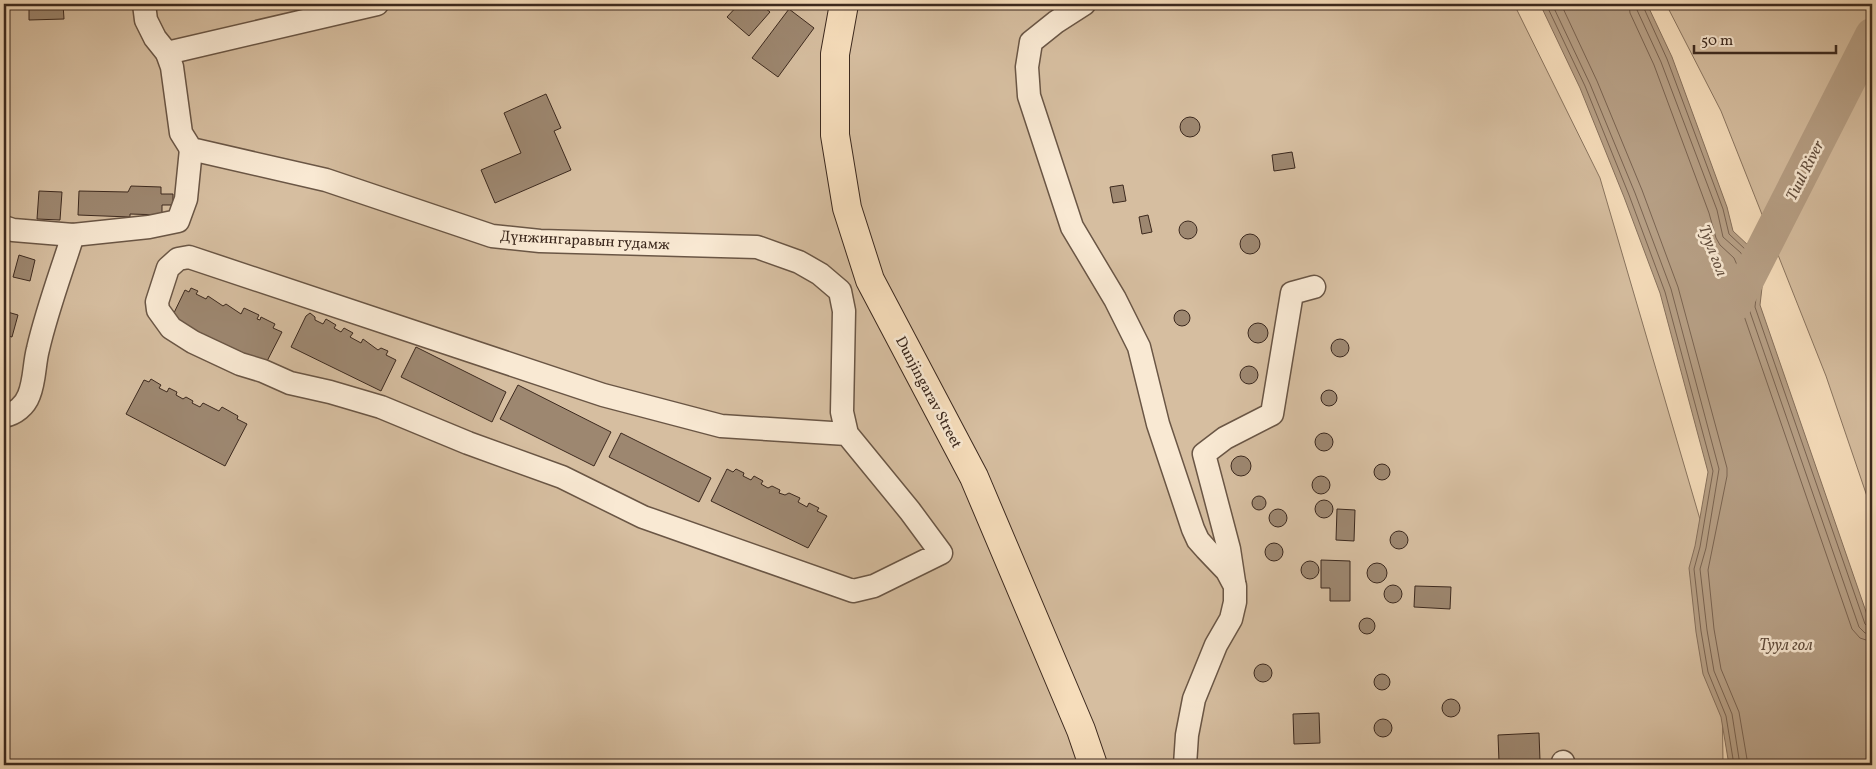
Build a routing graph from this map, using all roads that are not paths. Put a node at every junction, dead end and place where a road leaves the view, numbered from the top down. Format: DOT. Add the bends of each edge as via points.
graph roads {
  1 [pos="144,4"];
  2 [pos="377,4"];
  3 [pos="844,4"];
  4 [pos="1084,4"];
  5 [pos="167,53"];
  6 [pos="191,149"];
  7 [pos="4,227"];
  8 [pos="73,235"];
  9 [pos="870,280"];
  10 [pos="1314,287"];
  11 [pos="840,291"];
  12 [pos="4,416"];
  13 [pos="847,434"];
  14 [pos="1235,586"];
  15 [pos="1093,765"];
  16 [pos="1185,765"];
  1 -- 5 [label="street" via="146,20 154,38"];
  2 -- 5 [label="street"];
  3 -- 9 [label="main road, Dunjingarav Street" via="835,54 835,135 847,208"];
  4 -- 14 [label="street" via="1031,42 1027,67 1029,96 1072,227 1139,347 1158,424 1198,540 1227,571"];
  5 -- 6 [label="street" via="172,67 181,133"];
  6 -- 8 [label="street" via="186,200 178,220 150,227"];
  6 -- 11 [label="street, Дүнжингаравын гудамж" via="326,180 492,236 540,241 757,246 799,262"];
  7 -- 8 [label="street"];
  8 -- 12 [label="street" via="52,298 29,395 23,406"];
  9 -- 11 [label="street"];
  9 -- 15 [label="main road, Dunjingarav Street" via="974,477"];
  10 -- 14 [label="street" via="1292,293 1272,414 1224,438 1204,454 1229,549"];
  11 -- 13 [label="street" via="844,311 842,412"];
  13 -- 13 [label="street" via="941,553 874,586 853,591 643,517 562,477 381,407 290,383 240,364 171,328 158,310 157,302 168,268 178,259 189,256 603,395 721,426"];
  14 -- 16 [label="street" via="1230,619 1194,699"];
}
